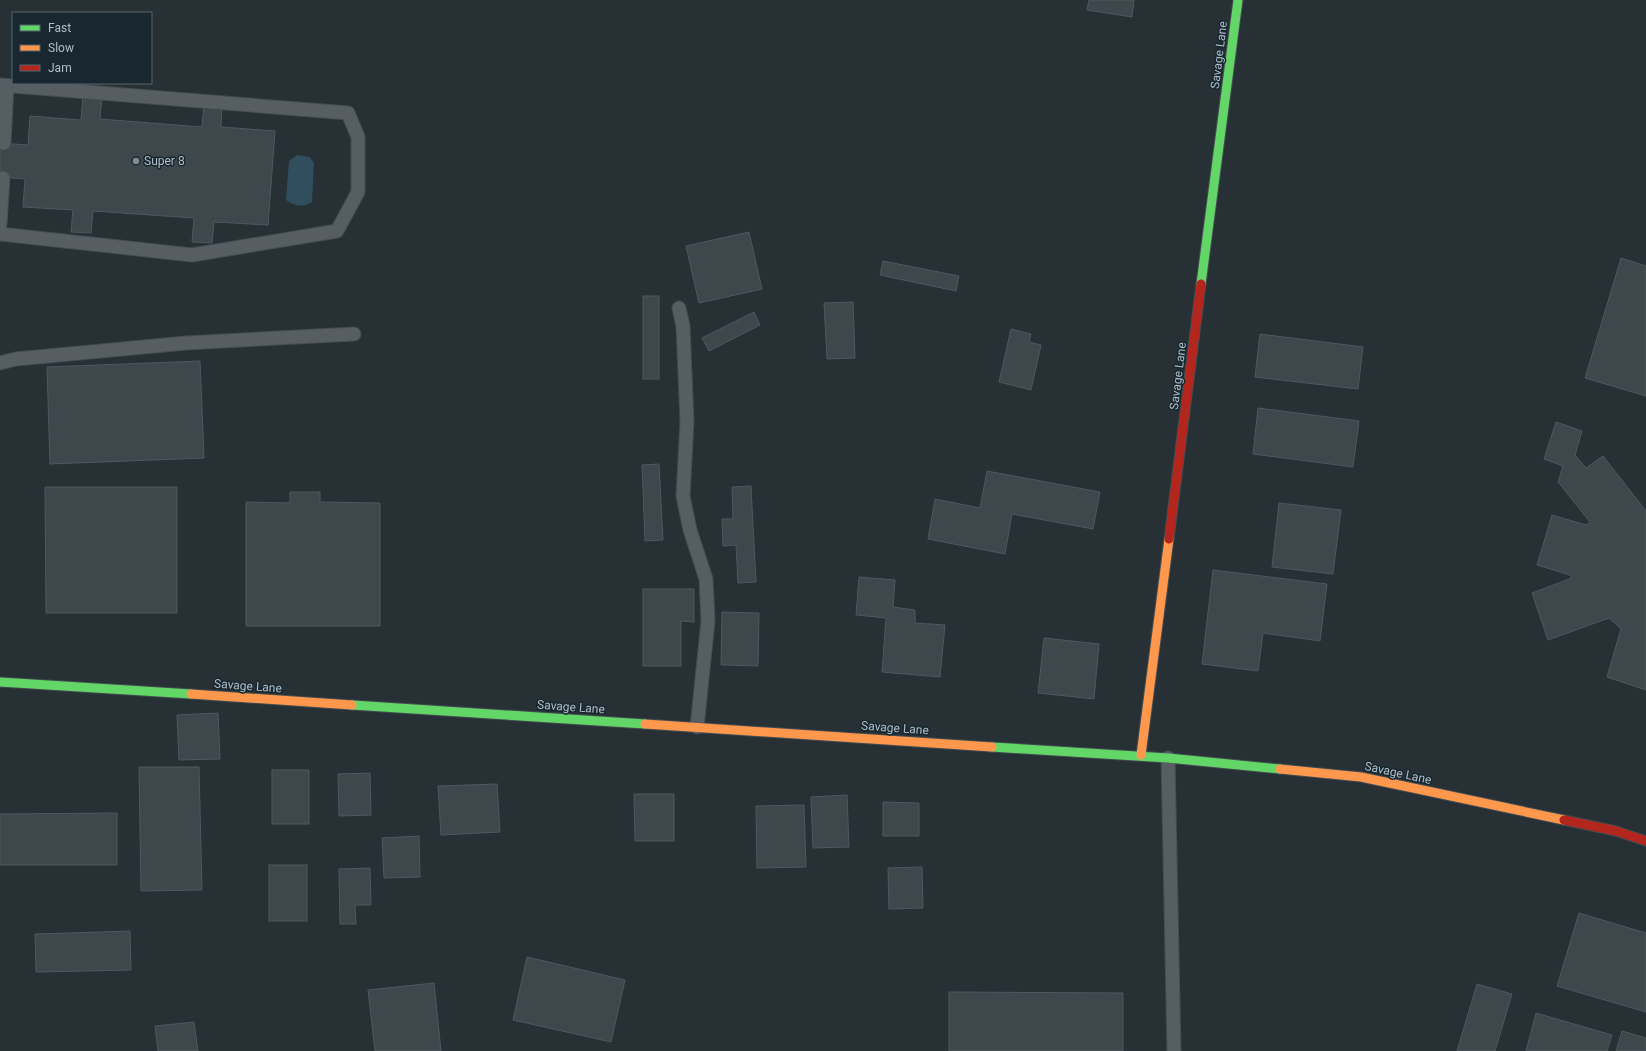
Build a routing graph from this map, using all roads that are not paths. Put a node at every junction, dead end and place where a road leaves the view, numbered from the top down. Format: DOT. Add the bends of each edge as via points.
graph roads {
  1 [pos="1238,0"];
  2 [pos="4,86"];
  3 [pos="4,143"];
  4 [pos="3,178"];
  5 [pos="0,224"];
  6 [pos="0,234"];
  7 [pos="679,308"];
  8 [pos="354,334"];
  9 [pos="0,363"];
  10 [pos="0,682"];
  11 [pos="697,727"];
  12 [pos="1141,755"];
  13 [pos="1168,758"];
  14 [pos="1646,841"];
  15 [pos="1174,1051"];
  1 -- 12 [label="street, Savage Lane"];
  2 -- 3 [label="lane"];
  2 -- 6 [label="lane" via="348,113 358,137 358,192 336,231 192,255"];
  4 -- 5 [label="lane"];
  7 -- 11 [label="lane" via="683,326 688,422 683,496 690,530 706,579 708,621"];
  8 -- 9 [label="lane" via="186,343 16,359"];
  10 -- 11 [label="street, Savage Lane"];
  11 -- 12 [label="street, Savage Lane"];
  12 -- 13 [label="street, Savage Lane"];
  13 -- 14 [label="street, Savage Lane" via="1361,777 1616,831"];
  13 -- 15 [label="lane"];
}
